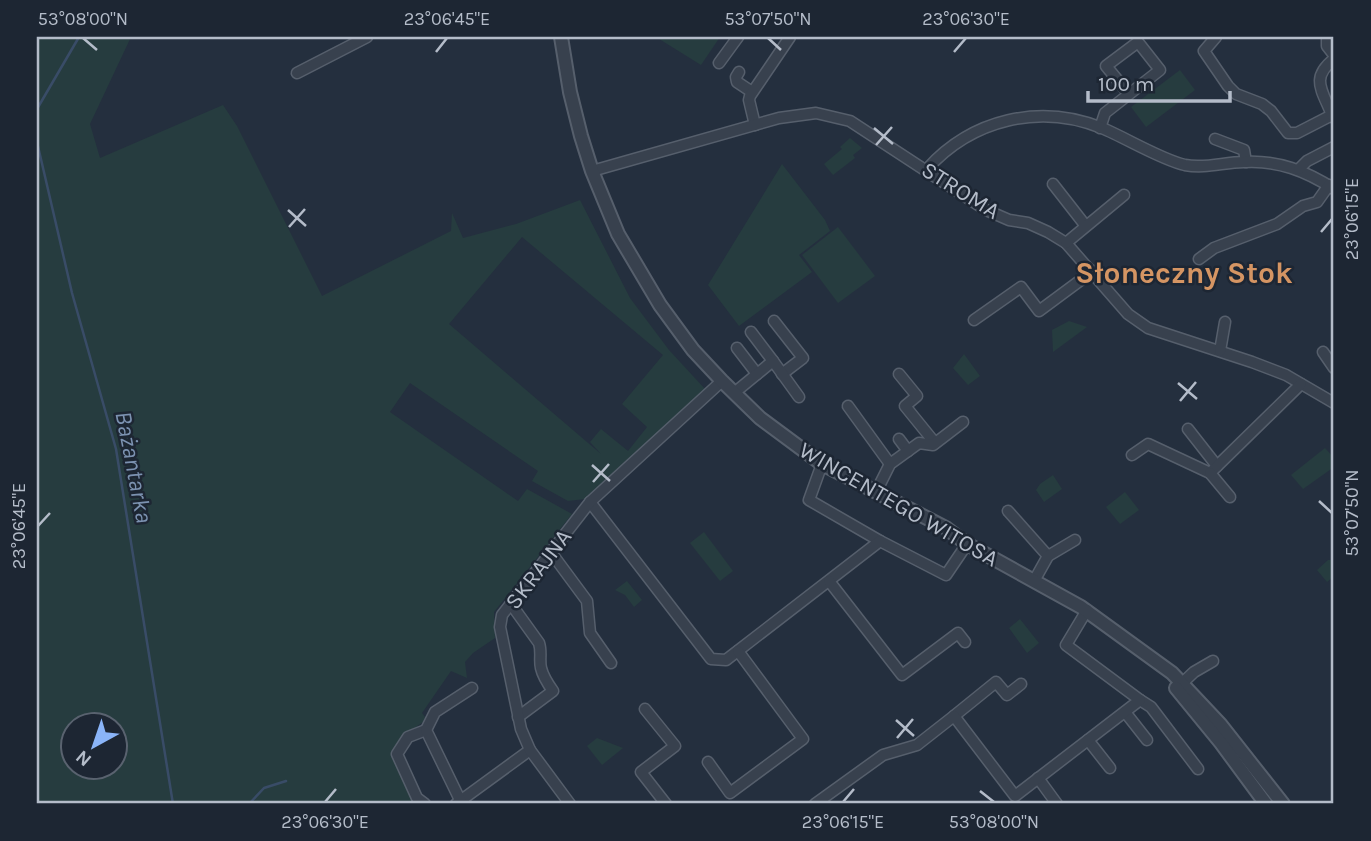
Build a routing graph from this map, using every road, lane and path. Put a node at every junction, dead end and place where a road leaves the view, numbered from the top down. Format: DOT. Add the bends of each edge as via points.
graph roads {
  1 [pos="367,37"];
  2 [pos="561,37"];
  3 [pos="738,37"];
  4 [pos="790,37"];
  5 [pos="1216,37"];
  6 [pos="1327,42"];
  7 [pos="1334,57"];
  8 [pos="719,63"];
  9 [pos="739,72"];
  10 [pos="297,73"];
  11 [pos="752,92"];
  12 [pos="1129,94"];
  13 [pos="1333,117"];
  14 [pos="755,125"];
  15 [pos="1100,128"];
  16 [pos="1215,139"];
  17 [pos="1334,147"];
  18 [pos="1247,162"];
  19 [pos="927,169"];
  20 [pos="1300,169"];
  21 [pos="592,171"];
  22 [pos="1053,184"];
  23 [pos="1331,187"];
  24 [pos="1124,195"];
  25 [pos="1085,225"];
  26 [pos="1066,243"];
  27 [pos="1199,259"];
  28 [pos="1093,271"];
  29 [pos="974,320"];
  30 [pos="774,321"];
  31 [pos="1225,321"];
  32 [pos="751,332"];
  33 [pos="737,348"];
  34 [pos="1220,351"];
  35 [pos="1323,352"];
  36 [pos="773,361"];
  37 [pos="1334,368"];
  38 [pos="757,374"];
  39 [pos="782,374"];
  40 [pos="899,374"];
  41 [pos="722,381"];
  42 [pos="1301,384"];
  43 [pos="734,393"];
  44 [pos="799,397"];
  45 [pos="1334,403"];
  46 [pos="848,406"];
  47 [pos="962,422"];
  48 [pos="1188,429"];
  49 [pos="899,439"];
  50 [pos="935,443"];
  51 [pos="908,451"];
  52 [pos="1132,455"];
  53 [pos="822,464"];
  54 [pos="890,464"];
  55 [pos="1214,469"];
  56 [pos="876,492"];
  57 [pos="1230,497"];
  58 [pos="590,502"];
  59 [pos="1008,512"];
  60 [pos="1075,540"];
  61 [pos="880,541"];
  62 [pos="967,544"];
  63 [pos="550,551"];
  64 [pos="1048,556"];
  65 [pos="829,581"];
  66 [pos="1034,581"];
  67 [pos="511,604"];
  68 [pos="1087,610"];
  69 [pos="965,642"];
  70 [pos="738,652"];
  71 [pos="1213,661"];
  72 [pos="611,663"];
  73 [pos="1021,684"];
  74 [pos="1179,686"];
  75 [pos="472,688"];
  76 [pos="1140,701"];
  77 [pos="645,709"];
  78 [pos="1125,712"];
  79 [pos="954,716"];
  80 [pos="518,717"];
  81 [pos="426,730"];
  82 [pos="1088,740"];
  83 [pos="1147,740"];
  84 [pos="530,750"];
  85 [pos="708,762"];
  86 [pos="1110,768"];
  87 [pos="1198,769"];
  88 [pos="1038,778"];
  89 [pos="1018,800"];
  90 [pos="459,803"];
  91 [pos="425,804"];
  92 [pos="570,804"];
  93 [pos="666,804"];
  94 [pos="815,804"];
  95 [pos="1057,804"];
  96 [pos="1266,804"];
  97 [pos="1283,804"];
  1 -- 10 [label="street"];
  2 -- 21 [label="street, WINCENTEGO WITOSA" via="570,92"];
  3 -- 8 [label="street"];
  4 -- 11 [label="street"];
  5 -- 13 [label="street" via="1204,51 1228,86 1271,111 1288,133"];
  6 -- 7 [label="street"];
  7 -- 13 [label="street" via="1320,74"];
  9 -- 11 [label="street" via="737,82"];
  11 -- 14 [label="street" via="749,100"];
  12 -- 12 [label="street" via="1106,66 1138,42 1160,70"];
  12 -- 15 [label="street" via="1105,113"];
  14 -- 19 [label="street, STROMA" via="807,113 838,117 861,126"];
  14 -- 21 [label="street, STROMA"];
  15 -- 18 [label="street" via="1183,165"];
  15 -- 19 [label="street" via="1060,116 1016,118 966,138"];
  16 -- 18 [label="street" via="1244,150"];
  17 -- 20 [label="street"];
  18 -- 20 [label="street"];
  19 -- 26 [label="street, STROMA" via="986,210 1028,223"];
  20 -- 23 [label="street"];
  21 -- 41 [label="street, WINCENTEGO WITOSA" via="618,234 648,288"];
  22 -- 25 [label="street"];
  23 -- 27 [label="street" via="1317,202 1303,205 1277,224 1213,248"];
  24 -- 25 [label="street"];
  25 -- 26 [label="street"];
  26 -- 28 [label="street, STROMA"];
  28 -- 29 [label="street" via="1039,311 1021,287"];
  28 -- 34 [label="street, STROMA" via="1128,314 1148,328"];
  30 -- 39 [label="street" via="803,358"];
  31 -- 34 [label="street"];
  32 -- 36 [label="street"];
  33 -- 38 [label="street"];
  34 -- 42 [label="street, STROMA"];
  35 -- 37 [label="street"];
  36 -- 38 [label="street"];
  36 -- 39 [label="street"];
  38 -- 43 [label="street"];
  39 -- 44 [label="street"];
  40 -- 50 [label="street" via="917,396 905,406"];
  41 -- 43 [label="street, WINCENTEGO WITOSA"];
  41 -- 58 [label="street, SKRAJNA"];
  42 -- 45 [label="street, STROMA"];
  42 -- 55 [label="street"];
  43 -- 53 [label="street, WINCENTEGO WITOSA"];
  46 -- 54 [label="street"];
  47 -- 50 [label="street"];
  48 -- 55 [label="street"];
  49 -- 51 [label="street"];
  50 -- 51 [label="street" via="919,443"];
  51 -- 54 [label="street"];
  52 -- 55 [label="street" via="1149,444"];
  53 -- 56 [label="street, WINCENTEGO WITOSA"];
  53 -- 61 [label="street" via="808,500"];
  54 -- 56 [label="street"];
  55 -- 57 [label="street"];
  56 -- 62 [label="street, WINCENTEGO WITOSA"];
  58 -- 63 [label="street, SKRAJNA"];
  58 -- 70 [label="street" via="711,659 726,660"];
  59 -- 64 [label="street"];
  60 -- 64 [label="street"];
  61 -- 62 [label="street" via="946,575"];
  61 -- 65 [label="street"];
  62 -- 66 [label="street, WINCENTEGO WITOSA"];
  63 -- 67 [label="street, SKRAJNA"];
  63 -- 72 [label="street" via="587,601 590,633"];
  64 -- 66 [label="street"];
  65 -- 69 [label="street" via="902,675 958,633"];
  65 -- 70 [label="street"];
  66 -- 68 [label="street, WINCENTEGO WITOSA"];
  67 -- 80 [label="street, SKRAJNA" via="500,627"];
  67 -- 80 [label="street" via="539,643 540,666 553,691"];
  68 -- 74 [label="street, WINCENTEGO WITOSA" via="1172,673"];
  68 -- 76 [label="street" via="1066,645"];
  70 -- 85 [label="street" via="803,739 730,793"];
  71 -- 74 [label="street"];
  73 -- 79 [label="street" via="1007,695 996,682"];
  74 -- 96 [label="street, WINCENTEGO WITOSA"];
  74 -- 97 [label="street, WINCENTEGO WITOSA" via="1241,748"];
  75 -- 81 [label="street" via="435,712"];
  76 -- 78 [label="street"];
  76 -- 87 [label="street" via="1151,707"];
  77 -- 93 [label="street" via="675,746 641,772"];
  78 -- 82 [label="street"];
  78 -- 83 [label="street"];
  79 -- 89 [label="street"];
  79 -- 94 [label="street" via="918,745 883,755"];
  80 -- 84 [label="street, SKRAJNA"];
  81 -- 90 [label="street"];
  81 -- 91 [label="street" via="408,737 397,754 416,798"];
  82 -- 86 [label="street"];
  82 -- 88 [label="street"];
  84 -- 90 [label="street"];
  84 -- 92 [label="street, SKRAJNA"];
  88 -- 89 [label="street"];
  88 -- 95 [label="street"];
}
